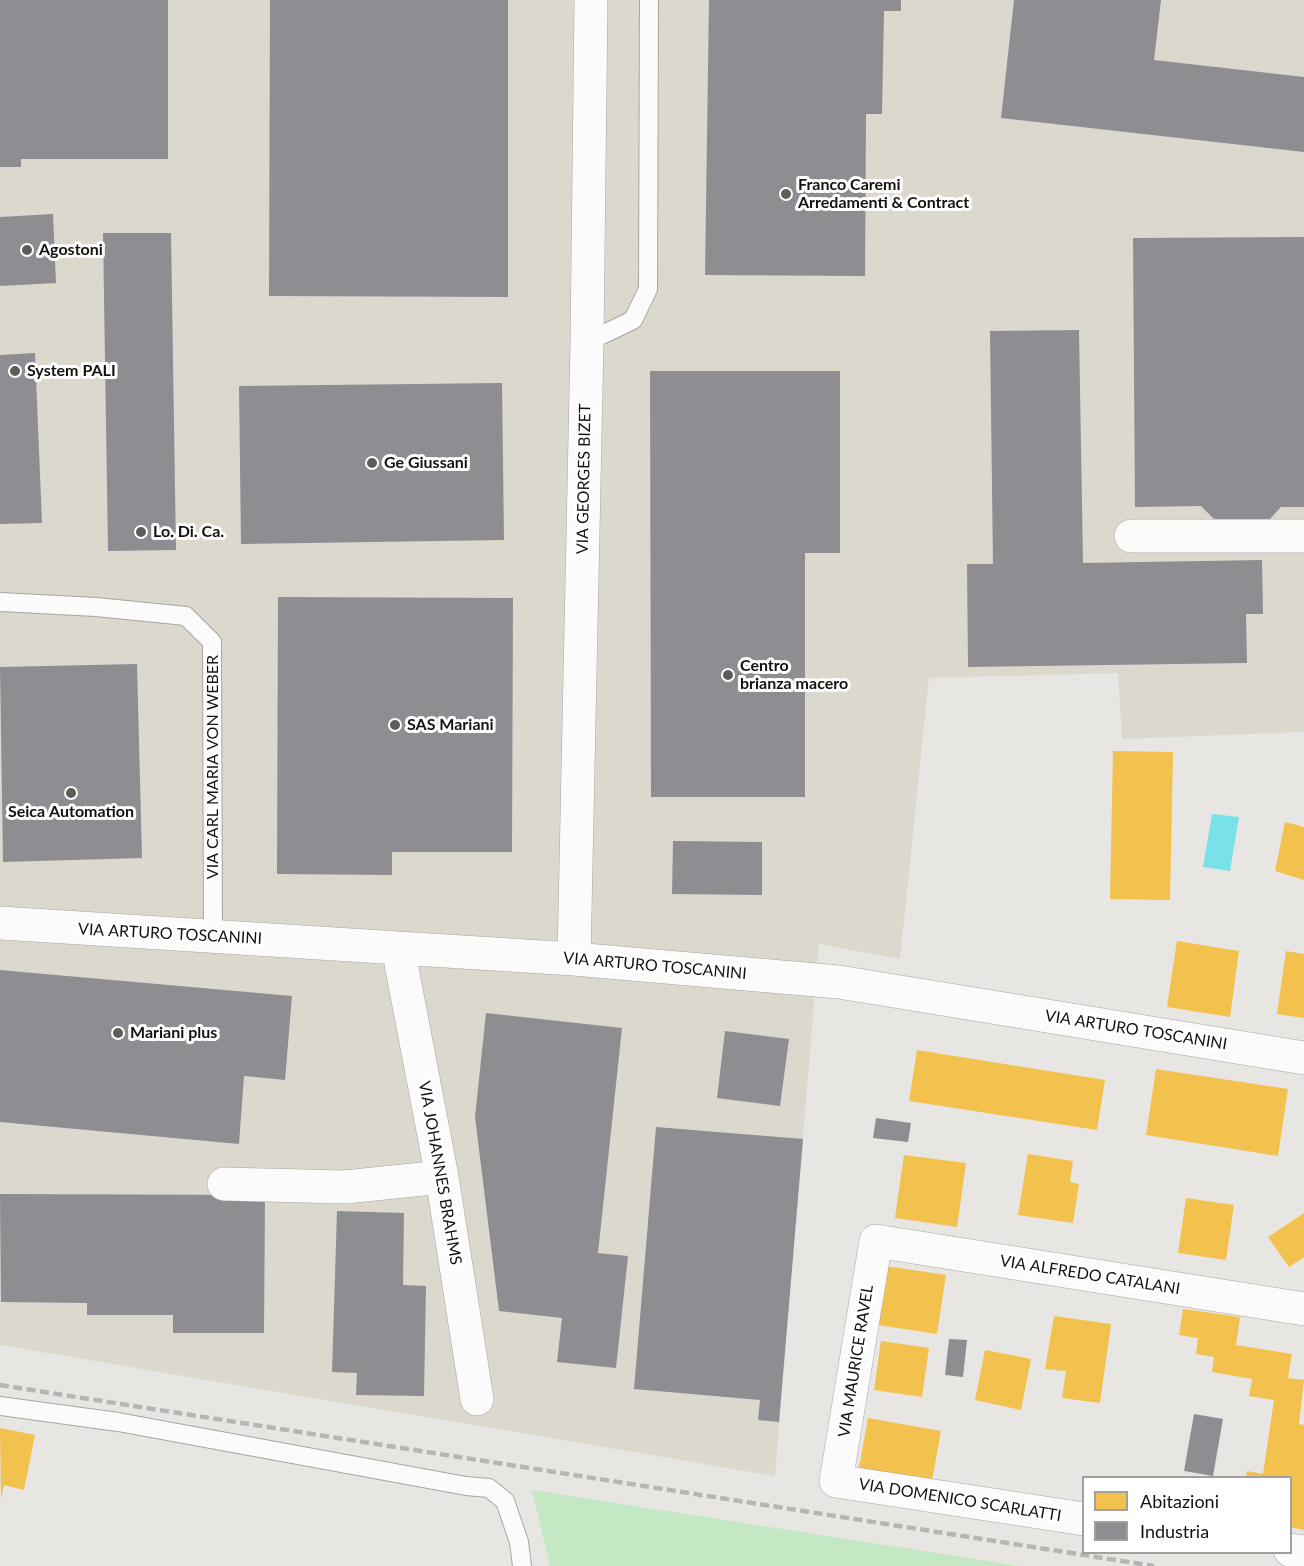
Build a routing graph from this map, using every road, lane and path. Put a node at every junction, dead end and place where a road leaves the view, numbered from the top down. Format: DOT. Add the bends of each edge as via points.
graph roads {
  1 [pos="591,0"];
  2 [pos="649,0"];
  3 [pos="587,342"];
  4 [pos="1131,536"];
  5 [pos="1304,536"];
  6 [pos="0,603"];
  7 [pos="0,923"];
  8 [pos="213,936"];
  9 [pos="398,948"];
  10 [pos="574,959"];
  11 [pos="1304,1058"];
  12 [pos="442,1177"];
  13 [pos="224,1184"];
  14 [pos="876,1241"];
  15 [pos="1304,1309"];
  16 [pos="477,1399"];
  17 [pos="0,1406"];
  18 [pos="836,1481"];
  19 [pos="1082,1519"];
  20 [pos="522,1566"];
  1 -- 3 [label="street, VIA GEORGES BIZET"];
  2 -- 3 [label="lane" via="648,289 633,320"];
  3 -- 10 [label="street, VIA GEORGES BIZET"];
  4 -- 5 [label="street"];
  6 -- 8 [label="lane, VIA CARL MARIA VON WEBER" via="186,616 212,642"];
  7 -- 8 [label="street, VIA ARTURO TOSCANINI"];
  8 -- 9 [label="street, VIA ARTURO TOSCANINI"];
  9 -- 10 [label="street, VIA ARTURO TOSCANINI"];
  9 -- 12 [label="street, VIA JOHANNES BRAHMS"];
  10 -- 11 [label="street, VIA ARTURO TOSCANINI" via="839,982"];
  12 -- 13 [label="street" via="345,1187"];
  12 -- 16 [label="street, VIA JOHANNES BRAHMS"];
  14 -- 15 [label="street, VIA ALFREDO CATALANI"];
  14 -- 18 [label="street, VIA MAURICE RAVEL"];
  17 -- 20 [label="lane" via="118,1422 489,1488 505,1501 519,1542"];
  18 -- 19 [label="street, VIA DOMENICO SCARLATTI"];
}
